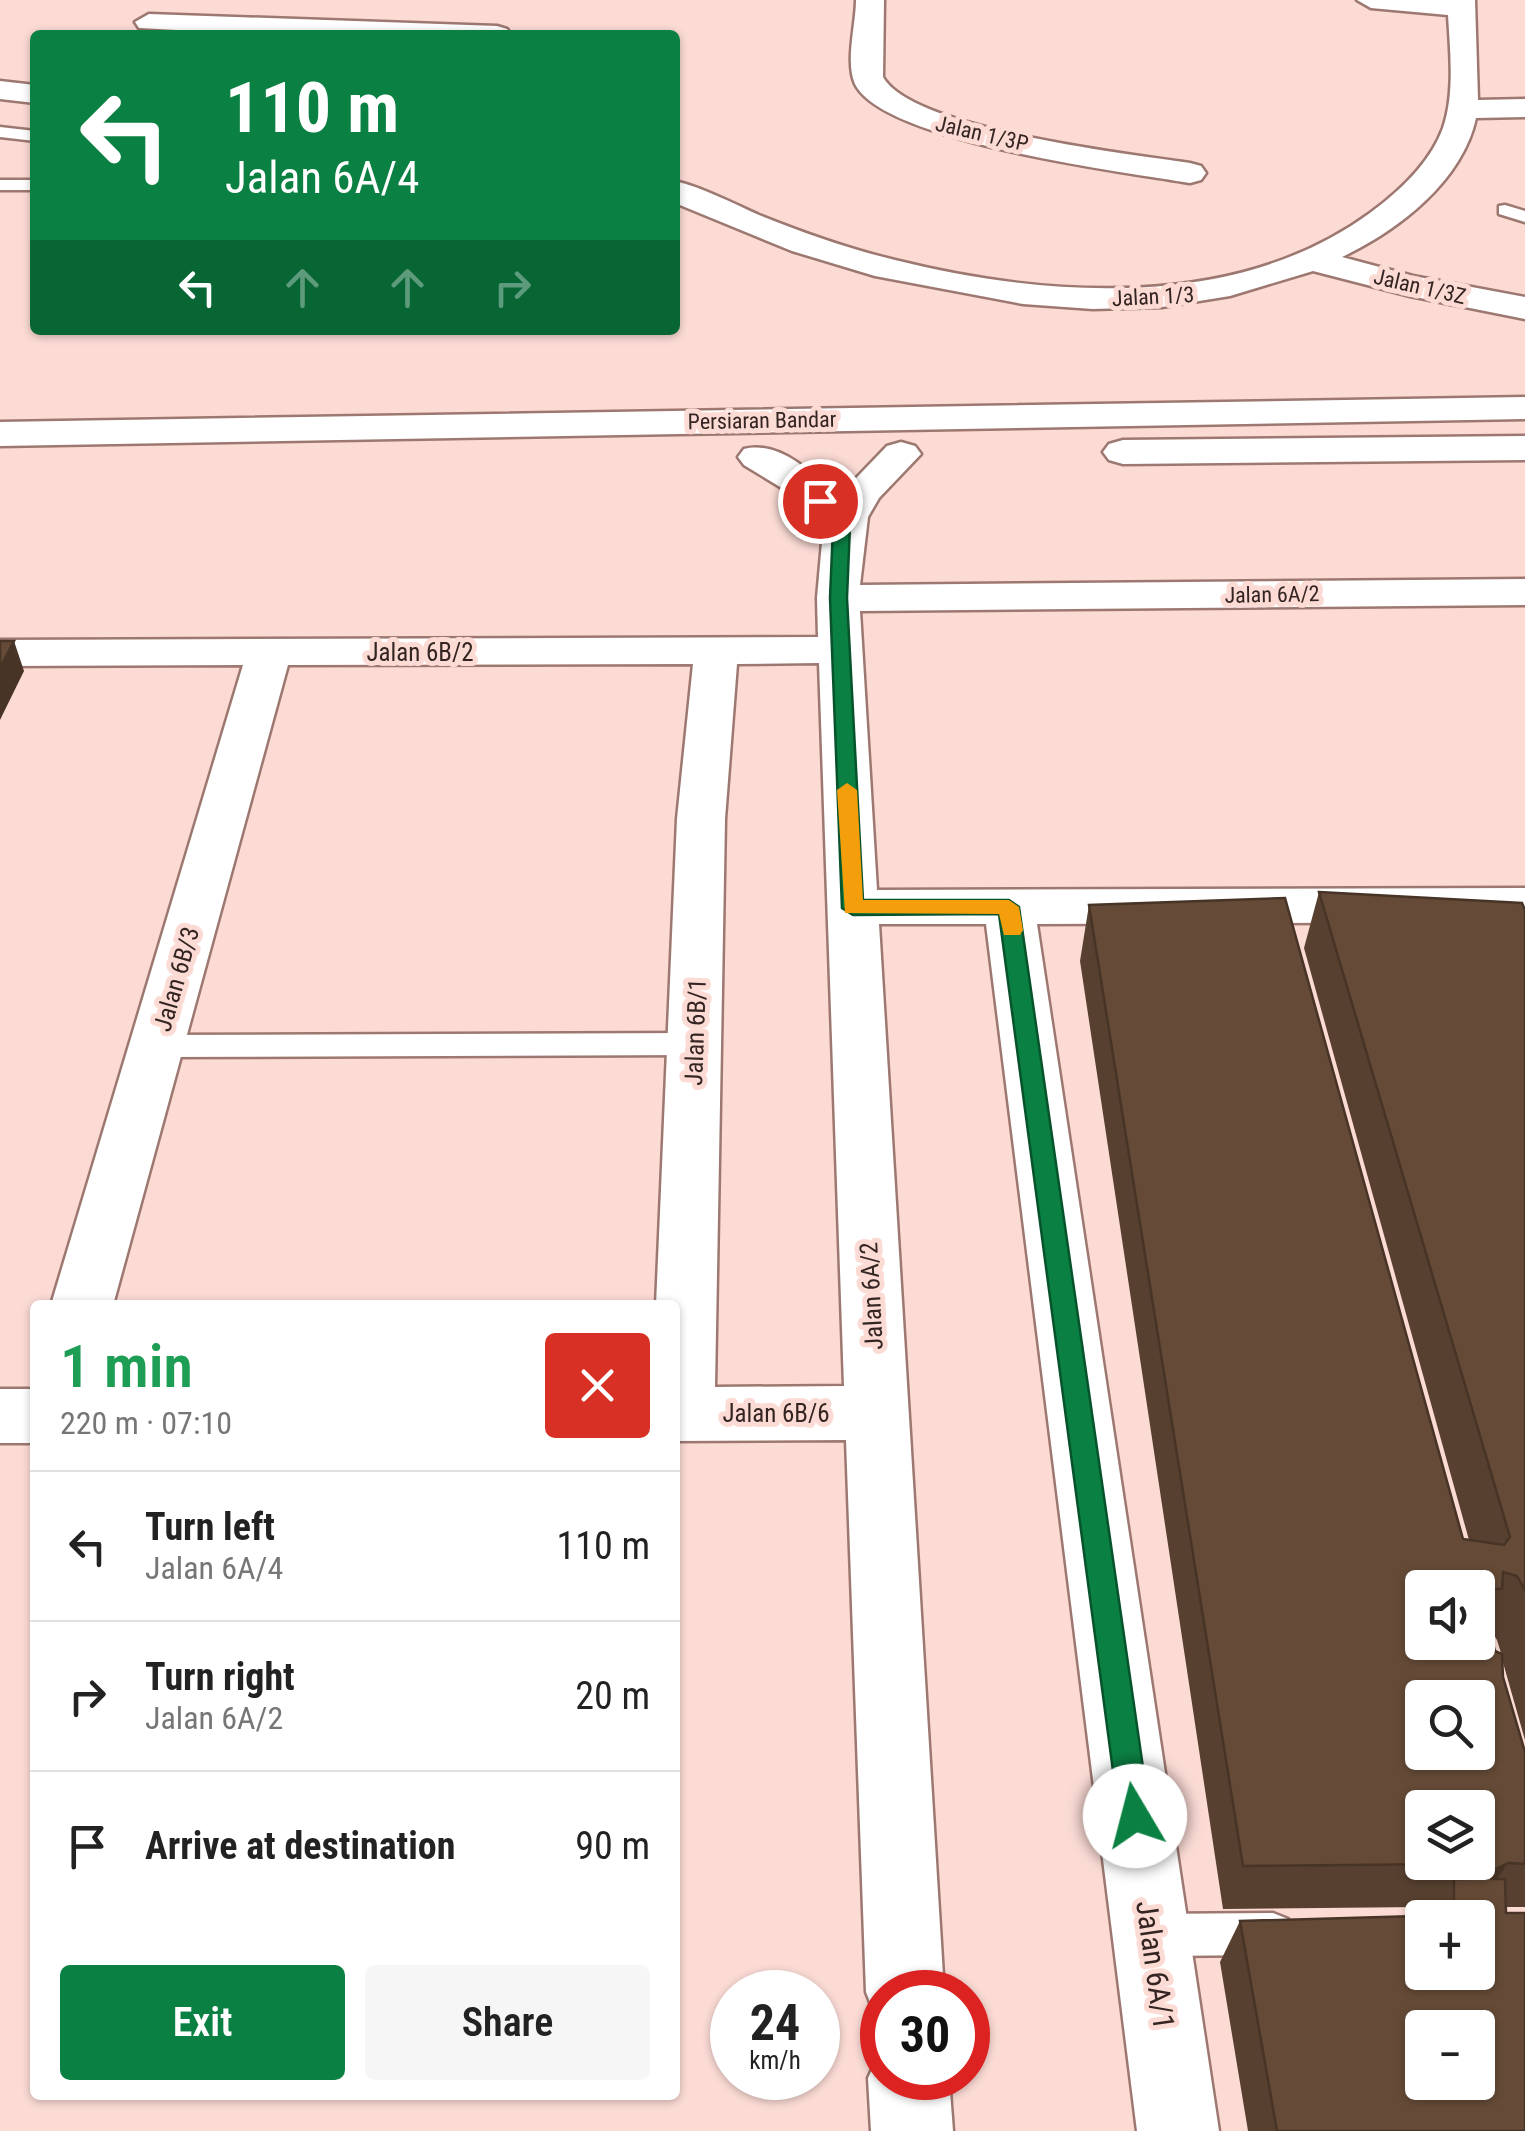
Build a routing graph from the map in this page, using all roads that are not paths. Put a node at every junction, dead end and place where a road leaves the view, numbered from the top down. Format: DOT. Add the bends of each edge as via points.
graph roads {
  1 [pos="870,0"];
  2 [pos="1371,0"];
  3 [pos="1461,4"];
  4 [pos="149,19"];
  5 [pos="433,30"];
  6 [pos="0,90"];
  7 [pos="30,93"];
  8 [pos="1525,108"];
  9 [pos="1463,109"];
  10 [pos="0,132"];
  11 [pos="30,135"];
  12 [pos="1190,174"];
  13 [pos="30,184"];
  14 [pos="0,186"];
  15 [pos="680,193"];
  16 [pos="1505,210"];
  17 [pos="1525,217"];
  18 [pos="1316,261"];
  19 [pos="1525,308"];
  20 [pos="1525,408"];
  21 [pos="0,434"];
  22 [pos="1525,448"];
  23 [pos="901,454"];
  24 [pos="758,457"];
  25 [pos="0,470"];
  26 [pos="841,526"];
  27 [pos="1525,592"];
  28 [pos="840,624"];
  29 [pos="716,650"];
  30 [pos="269,652"];
  31 [pos="0,653"];
  32 [pos="1525,906"];
  33 [pos="1009,907"];
  34 [pos="853,908"];
  35 [pos="694,1044"];
  36 [pos="157,1046"];
  37 [pos="83,1300"];
  38 [pos="680,1389"];
  39 [pos="876,1412"];
  40 [pos="680,1414"];
  41 [pos="0,1416"];
  42 [pos="30,1416"];
  43 [pos="1306,1934"];
  44 [pos="1151,1935"];
  45 [pos="904,1970"];
  46 [pos="911,2100"];
  47 [pos="912,2131"];
  48 [pos="1178,2131"];
  1 -- 12 [label="street, Jalan 1/3P" via="868,81 880,99 908,115"];
  2 -- 3 [label="street"];
  3 -- 9 [label="street, Jalan 1/3"];
  4 -- 5 [label="street"];
  6 -- 7 [label="street"];
  8 -- 9 [label="street"];
  9 -- 18 [label="street, Jalan 1/3" via="1427,179 1380,223"];
  10 -- 11 [label="lane"];
  13 -- 14 [label="lane"];
  15 -- 18 [label="street, Jalan 1/3" via="824,250 953,283 1086,300 1209,293"];
  16 -- 17 [label="lane"];
  18 -- 19 [label="street, Jalan 1/3Z"];
  20 -- 21 [label="street, Persiaran Bandar"];
  22 -- 23 [label="street, Persiaran Bandar"];
  23 -- 24 [label="street, Persiaran Bandar"];
  23 -- 26 [label="street" via="861,492"];
  24 -- 25 [label="street, Persiaran Bandar"];
  24 -- 26 [label="street" via="799,482"];
  26 -- 28 [label="street, Jalan 6A/2"];
  27 -- 28 [label="street, Jalan 6A/2"];
  28 -- 29 [label="street, Jalan 6B/2"];
  28 -- 34 [label="street, Jalan 6A/2"];
  29 -- 30 [label="street, Jalan 6B/2"];
  29 -- 35 [label="street, Jalan 6B/1"];
  30 -- 31 [label="street, Jalan 6B/2"];
  30 -- 36 [label="street, Jalan 6B/3"];
  32 -- 33 [label="street"];
  33 -- 34 [label="street"];
  33 -- 44 [label="street, Jalan 6A/1"];
  34 -- 39 [label="street, Jalan 6A/2"];
  35 -- 36 [label="lane"];
  35 -- 38 [label="street, Jalan 6B/1"];
  36 -- 37 [label="street, Jalan 6B/3"];
  39 -- 40 [label="street, Jalan 6B/6"];
  39 -- 45 [label="street, Jalan 6A/2"];
  41 -- 42 [label="street"];
  43 -- 44 [label="lane"];
  44 -- 48 [label="street, Jalan 6A/1"];
  46 -- 47 [label="street"];
}
